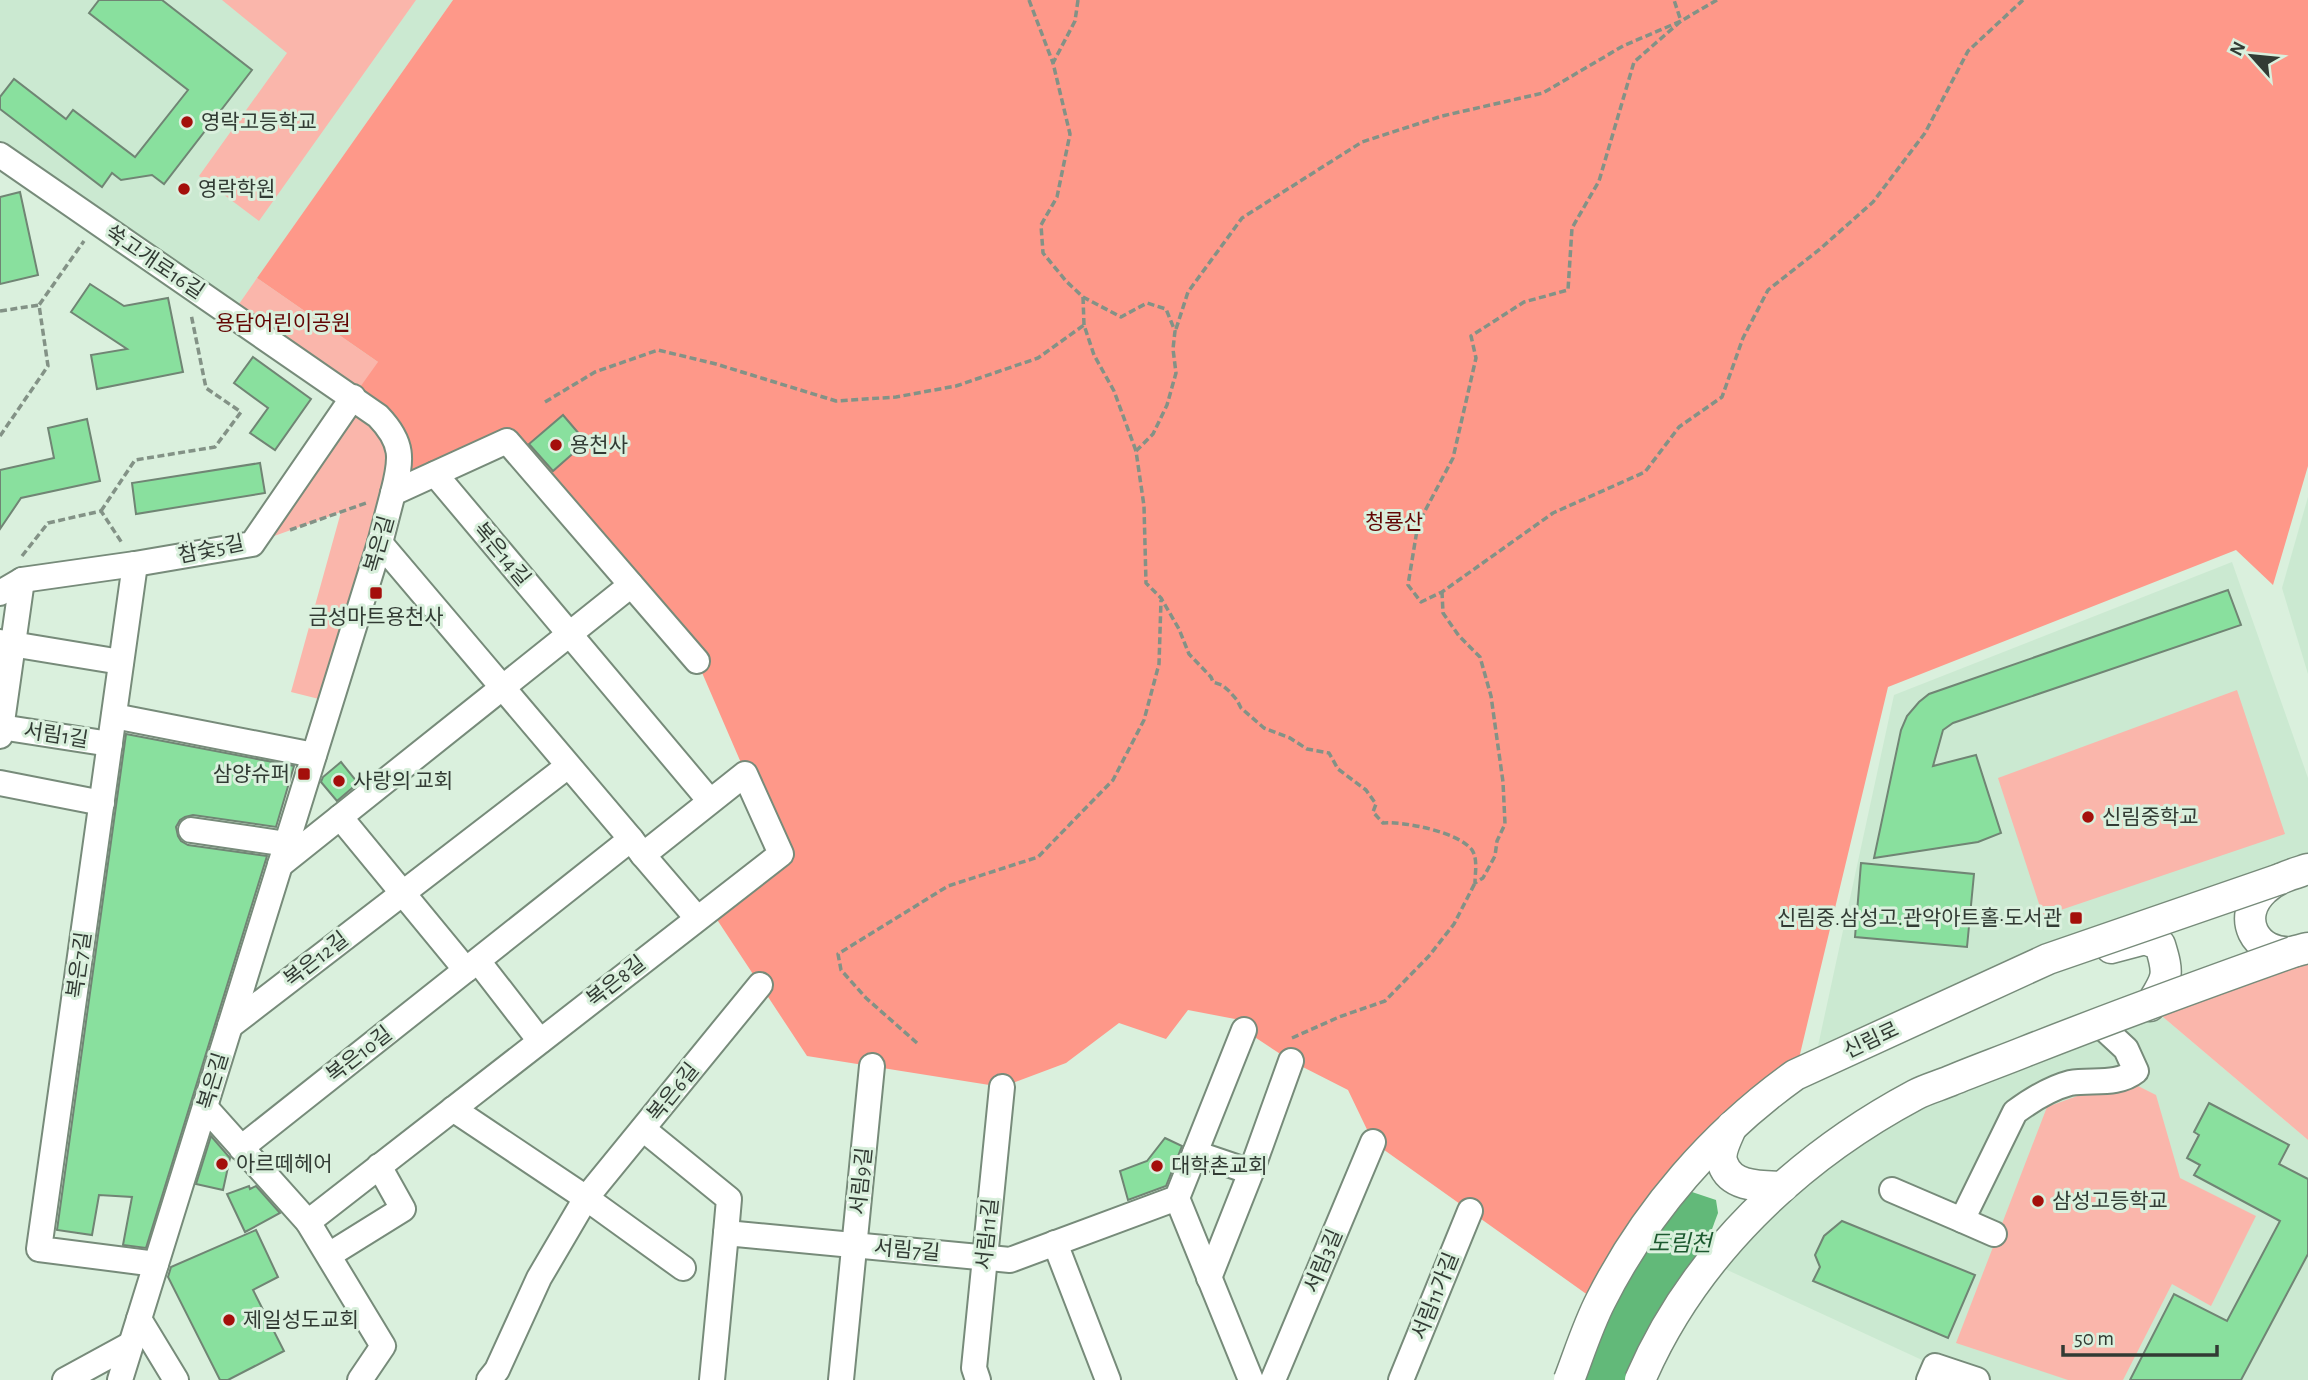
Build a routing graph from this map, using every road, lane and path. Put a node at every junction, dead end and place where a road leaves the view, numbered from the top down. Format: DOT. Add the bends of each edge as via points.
graph roads {
  1 [pos="1029,0"];
  2 [pos="1078,0"];
  3 [pos="1674,0"];
  4 [pos="1717,0"];
  5 [pos="2023,0"];
  6 [pos="1681,21"];
  7 [pos="1054,63"];
  8 [pos="0,155"];
  9 [pos="98,222"];
  10 [pos="184,281"];
  11 [pos="1083,297"];
  12 [pos="38,305"];
  13 [pos="0,311"];
  14 [pos="1084,326"];
  15 [pos="1175,331"];
  16 [pos="353,397"];
  17 [pos="545,402"];
  18 [pos="0,436"];
  19 [pos="1136,451"];
  20 [pos="435,474"];
  21 [pos="393,493"];
  22 [pos="101,511"];
  23 [pos="290,530"];
  24 [pos="380,543"];
  25 [pos="135,564"];
  26 [pos="19,572"];
  27 [pos="631,585"];
  28 [pos="0,593"];
  29 [pos="1442,593"];
  30 [pos="1161,598"];
  31 [pos="569,634"];
  32 [pos="6,643"];
  33 [pos="697,661"];
  34 [pos="121,662"];
  35 [pos="502,688"];
  36 [pos="114,716"];
  37 [pos="1,731"];
  38 [pos="110,744"];
  39 [pos="314,755"];
  40 [pos="568,765"];
  41 [pos="0,783"];
  42 [pos="710,801"];
  43 [pos="102,803"];
  44 [pos="340,817"];
  45 [pos="191,830"];
  46 [pos="637,847"];
  47 [pos="283,854"];
  48 [pos="780,854"];
  49 [pos="2308,869"];
  50 [pos="2280,879"];
  51 [pos="1475,883"];
  52 [pos="402,893"];
  53 [pos="697,918"];
  54 [pos="2081,947"];
  55 [pos="2300,950"];
  56 [pos="472,965"];
  57 [pos="760,985"];
  58 [pos="2150,1006"];
  59 [pos="2099,1024"];
  60 [pos="230,1026"];
  61 [pos="1244,1030"];
  62 [pos="540,1041"];
  63 [pos="917,1043"];
  64 [pos="1287,1052"];
  65 [pos="872,1066"];
  66 [pos="1002,1087"];
  67 [pos="205,1107"];
  68 [pos="453,1110"];
  69 [pos="1732,1126"];
  70 [pos="643,1129"];
  71 [pos="1373,1142"];
  72 [pos="241,1147"];
  73 [pos="1195,1153"];
  74 [pos="379,1166"];
  75 [pos="1251,1172"];
  76 [pos="1783,1187"];
  77 [pos="1892,1190"];
  78 [pos="586,1198"];
  79 [pos="1177,1198"];
  80 [pos="1470,1211"];
  81 [pos="1962,1220"];
  82 [pos="308,1222"];
  83 [pos="726,1233"];
  84 [pos="1994,1234"];
  85 [pos="1055,1243"];
  86 [pos="855,1245"];
  87 [pos="329,1255"];
  88 [pos="985,1258"];
  89 [pos="156,1264"];
  90 [pos="683,1268"];
  91 [pos="1209,1278"];
  92 [pos="139,1319"];
  93 [pos="131,1344"];
  94 [pos="501,1377"];
  95 [pos="65,1380"];
  96 [pos="120,1380"];
  97 [pos="176,1380"];
  98 [pos="360,1380"];
  99 [pos="712,1380"];
  100 [pos="841,1380"];
  101 [pos="978,1380"];
  102 [pos="1108,1380"];
  103 [pos="1251,1380"];
  104 [pos="1273,1380"];
  105 [pos="1401,1380"];
  106 [pos="1569,1380"];
  107 [pos="1640,1380"];
  108 [pos="1929,1380"];
  109 [pos="1977,1380"];
  1 -- 7 [label="path"];
  2 -- 7 [label="path" via="1075,21"];
  3 -- 6 [label="path"];
  4 -- 6 [label="path"];
  5 -- 29 [label="path" via="1968,51 1925,133 1873,202 1768,290 1722,397 1679,427 1645,472 1553,513"];
  6 -- 15 [label="path" via="1623,46 1543,93 1442,116 1362,142 1242,218 1188,292"];
  6 -- 29 [label="path" via="1634,62 1599,181 1572,228 1568,290 1524,302 1471,336 1476,358 1453,458 1418,524 1408,585 1421,601"];
  7 -- 11 [label="path" via="1070,134 1057,197 1041,225 1043,253"];
  8 -- 9 [label="street, 쑥고개로16길"];
  9 -- 10 [label="street, 쑥고개로16길"];
  9 -- 12 [label="path"];
  10 -- 16 [label="street, 쑥고개로16길"];
  10 -- 22 [label="path" via="206,388 241,412 215,447 135,460"];
  11 -- 14 [label="path"];
  11 -- 15 [label="path" via="1121,317 1147,303 1166,309"];
  12 -- 13 [label="path"];
  12 -- 18 [label="path" via="48,366"];
  14 -- 17 [label="path" via="1038,358 956,386 896,397 836,401 658,350 594,372"];
  14 -- 19 [label="path"];
  15 -- 19 [label="path" via="1176,373 1167,405 1153,434"];
  16 -- 21 [label="street, 쑥고개로16길" via="378,416 397,439 400,468"];
  16 -- 25 [label="street, 참숯5길" via="252,544"];
  19 -- 30 [label="path" via="1144,506 1146,583"];
  20 -- 21 [label="street, 복은길"];
  20 -- 27 [label="street, 복은길" via="507,441"];
  20 -- 31 [label="street, 복은14길"];
  21 -- 23 [label="path, 복은길"];
  21 -- 24 [label="street, 복은길"];
  22 -- 25 [label="path"];
  22 -- 26 [label="path" via="48,523"];
  24 -- 35 [label="street"];
  24 -- 39 [label="street, 복은길"];
  25 -- 26 [label="street, 참숯5길"];
  25 -- 34 [label="street, 복은7길"];
  26 -- 28 [label="street, 참숯5길"];
  26 -- 32 [label="street, 서림1길"];
  27 -- 31 [label="street"];
  27 -- 33 [label="street"];
  29 -- 51 [label="path" via="1443,613 1480,657 1491,696 1503,782 1505,824 1495,856"];
  30 -- 51 [label="path" via="1189,654 1241,708 1264,728 1307,749 1329,753 1338,769 1367,790 1376,804 1373,812 1382,823 1450,834 1464,841 1474,855"];
  30 -- 63 [label="path" via="1159,664 1144,720 1113,780 1038,857 948,886 838,954 841,970"];
  31 -- 35 [label="street"];
  31 -- 42 [label="street"];
  32 -- 34 [label="street"];
  32 -- 37 [label="street, 서림1길"];
  34 -- 36 [label="street, 복은7길"];
  35 -- 40 [label="street"];
  35 -- 44 [label="street"];
  36 -- 38 [label="street, 복은7길"];
  36 -- 39 [label="street"];
  37 -- 38 [label="street, 서림1길"];
  38 -- 43 [label="street, 복은7길"];
  39 -- 47 [label="street, 복은길"];
  40 -- 46 [label="street"];
  40 -- 52 [label="street, 복은12길"];
  41 -- 43 [label="street"];
  42 -- 46 [label="street, 복은10길"];
  42 -- 48 [label="street, 복은10길" via="745,774"];
  43 -- 89 [label="street, 복은7길" via="39,1249"];
  44 -- 47 [label="street"];
  44 -- 52 [label="street"];
  45 -- 47 [label="street"];
  46 -- 53 [label="street"];
  46 -- 56 [label="street, 복은10길"];
  47 -- 60 [label="street, 복은길"];
  48 -- 53 [label="street, 복은8길"];
  49 -- 50 [label="main road, 신림로"];
  50 -- 54 [label="main road, 신림로, bridge"];
  50 -- 55 [label="main road, bridge" via="2256,899 2250,928 2268,946"];
  51 -- 64 [label="path" via="1454,924 1385,1001 1339,1017"];
  52 -- 56 [label="street"];
  52 -- 60 [label="street, 복은12길"];
  53 -- 62 [label="street, 복은8길"];
  54 -- 58 [label="main road, bridge" via="2104,950 2144,939 2160,945 2166,981"];
  54 -- 69 [label="main road, 신림로, bridge" via="1795,1075"];
  55 -- 58 [label="main road, bridge"];
  56 -- 62 [label="street"];
  56 -- 72 [label="street, 복은10길"];
  57 -- 70 [label="street, 복은6길"];
  58 -- 59 [label="main road, bridge"];
  59 -- 76 [label="main road, bridge" via="1916,1094 1853,1133"];
  59 -- 81 [label="street" via="2126,1049 2136,1072 2123,1079 2069,1083 2015,1112"];
  60 -- 67 [label="street, 복은길"];
  61 -- 73 [label="street"];
  62 -- 68 [label="street, 복은8길"];
  64 -- 75 [label="street"];
  65 -- 86 [label="street, 서림9길"];
  66 -- 88 [label="street, 서림11길"];
  67 -- 72 [label="street"];
  67 -- 89 [label="street, 복은길"];
  68 -- 74 [label="street, 복은8길"];
  68 -- 78 [label="street"];
  69 -- 76 [label="main road, bridge" via="1722,1156 1730,1174 1743,1183"];
  69 -- 106 [label="main road, 신림로, bridge" via="1688,1172 1632,1246 1599,1303"];
  70 -- 78 [label="street, 복은6길"];
  70 -- 83 [label="street" via="729,1199"];
  71 -- 104 [label="street, 서림3길"];
  72 -- 82 [label="street"];
  73 -- 75 [label="street"];
  73 -- 79 [label="street"];
  74 -- 82 [label="street, 복은8길"];
  74 -- 87 [label="street" via="403,1209"];
  75 -- 91 [label="street"];
  76 -- 107 [label="main road, bridge" via="1710,1262 1678,1306"];
  77 -- 81 [label="street"];
  78 -- 90 [label="street"];
  78 -- 94 [label="street, 복은6길" via="539,1278"];
  79 -- 85 [label="street, 서림7길"];
  79 -- 91 [label="street"];
  80 -- 105 [label="street, 서림11가길"];
  81 -- 84 [label="street"];
  82 -- 87 [label="street"];
  83 -- 86 [label="street, 서림7길"];
  83 -- 99 [label="street"];
  85 -- 88 [label="street, 서림7길" via="1010,1260"];
  85 -- 102 [label="street"];
  86 -- 88 [label="street, 서림7길"];
  86 -- 100 [label="street, 서림9길"];
  87 -- 98 [label="street" via="383,1346"];
  88 -- 101 [label="street, 서림11길" via="974,1368"];
  89 -- 92 [label="street, 복은길"];
  91 -- 103 [label="street"];
  92 -- 93 [label="street, 복은길"];
  92 -- 97 [label="street"];
  93 -- 95 [label="street"];
  93 -- 96 [label="street, 복은길"];
  108 -- 109 [label="street" via="1935,1366"];
}
